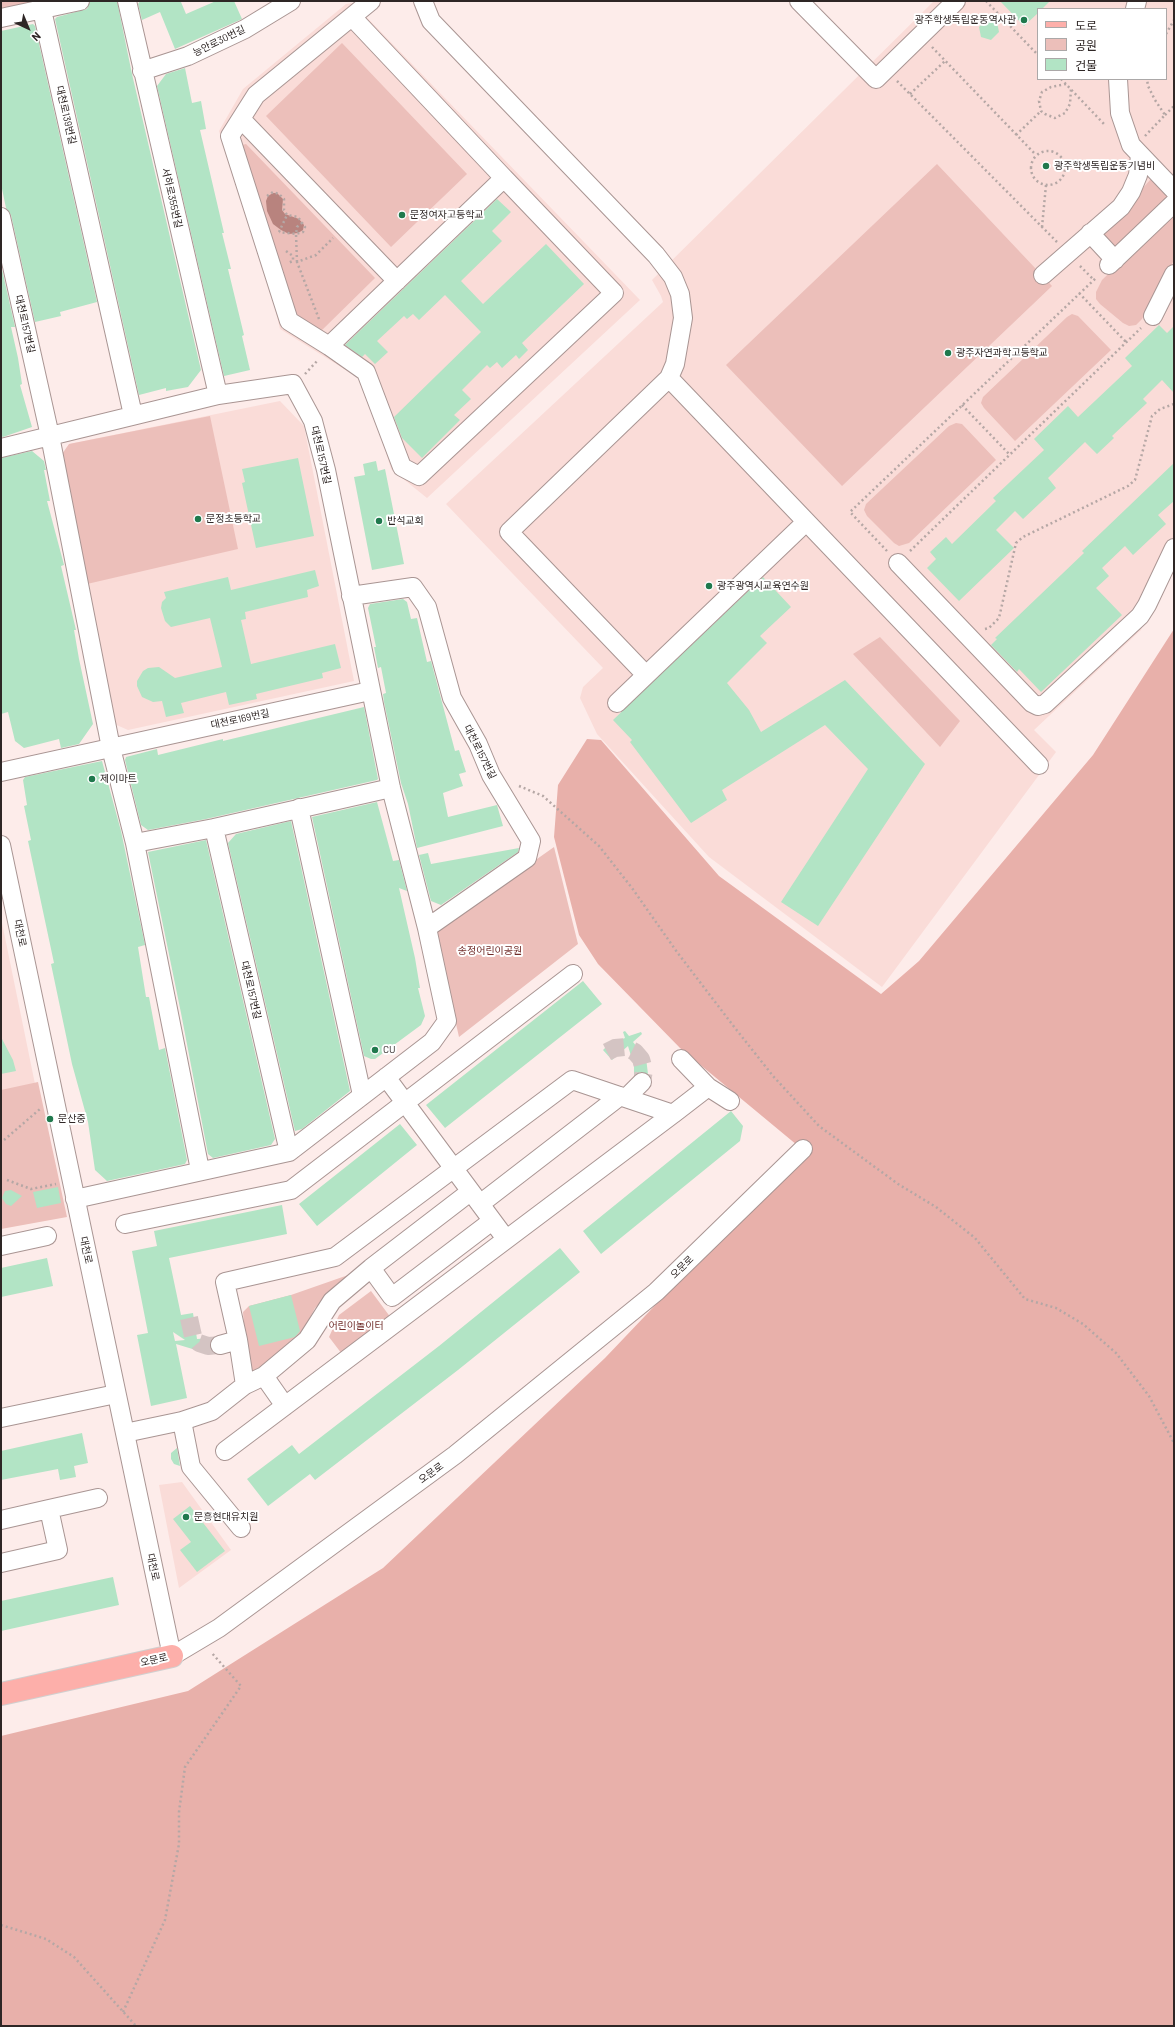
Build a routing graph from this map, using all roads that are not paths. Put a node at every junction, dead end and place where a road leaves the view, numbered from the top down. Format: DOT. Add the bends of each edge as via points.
graph roads {
  1 [pos="80,1"];
  2 [pos="127,1"];
  3 [pos="291,1"];
  4 [pos="371,1"];
  5 [pos="423,1"];
  6 [pos="799,1"];
  7 [pos="956,1"];
  8 [pos="42,10"];
  9 [pos="352,17"];
  10 [pos="1,18"];
  11 [pos="142,71"];
  12 [pos="1118,80"];
  13 [pos="241,119"];
  14 [pos="1144,148"];
  15 [pos="504,178"];
  16 [pos="1174,190"];
  17 [pos="1174,203"];
  18 [pos="1,217"];
  19 [pos="1090,233"];
  20 [pos="1174,274"];
  21 [pos="1042,275"];
  22 [pos="397,281"];
  23 [pos="1153,316"];
  24 [pos="329,346"];
  25 [pos="669,378"];
  26 [pos="218,395"];
  27 [pos="133,415"];
  28 [pos="50,436"];
  29 [pos="1,448"];
  30 [pos="806,522"];
  31 [pos="1174,548"];
  32 [pos="898,562"];
  33 [pos="351,596"];
  34 [pos="646,675"];
  35 [pos="370,692"];
  36 [pos="617,703"];
  37 [pos="111,748"];
  38 [pos="1039,765"];
  39 [pos="1,772"];
  40 [pos="391,788"];
  41 [pos="299,808"];
  42 [pos="214,828"];
  43 [pos="135,843"];
  44 [pos="1,845"];
  45 [pos="427,928"];
  46 [pos="573,974"];
  47 [pos="681,1059"];
  48 [pos="386,1077"];
  49 [pos="642,1082"];
  50 [pos="708,1087"];
  51 [pos="362,1095"];
  52 [pos="623,1097"];
  53 [pos="730,1101"];
  54 [pos="405,1104"];
  55 [pos="673,1114"];
  56 [pos="803,1149"];
  57 [pos="289,1152"];
  58 [pos="453,1168"];
  59 [pos="200,1170"];
  60 [pos="475,1198"];
  61 [pos="75,1199"];
  62 [pos="492,1221"];
  63 [pos="125,1224"];
  64 [pos="47,1236"];
  65 [pos="506,1239"];
  66 [pos="1,1246"];
  67 [pos="371,1268"];
  68 [pos="238,1340"];
  69 [pos="220,1345"];
  70 [pos="264,1376"];
  71 [pos="245,1385"];
  72 [pos="116,1394"];
  73 [pos="285,1406"];
  74 [pos="1,1418"];
  75 [pos="182,1421"];
  76 [pos="125,1433"];
  77 [pos="225,1451"];
  78 [pos="98,1498"];
  79 [pos="49,1509"];
  80 [pos="1,1520"];
  81 [pos="241,1528"];
  82 [pos="1,1563"];
  83 [pos="172,1656"];
  84 [pos="1,1694"];
  1 -- 8 [label="street"];
  2 -- 11 [label="street, 서하로355번길"];
  3 -- 11 [label="street, 능안로30번길" via="245,29 188,56"];
  4 -- 9 [label="street"];
  5 -- 25 [label="street" via="431,21 656,255 673,277 680,294 683,318 675,364"];
  6 -- 7 [label="street" via="876,79"];
  8 -- 10 [label="street"];
  8 -- 27 [label="street, 대천로139번길"];
  9 -- 13 [label="street" via="256,95"];
  9 -- 15 [label="street"];
  11 -- 26 [label="street, 서하로355번길"];
  12 -- 14 [label="street" via="1120,113 1131,145"];
  13 -- 22 [label="street"];
  13 -- 24 [label="street" via="230,136 289,321"];
  14 -- 16 [label="street"];
  14 -- 19 [label="street" via="1131,192 1121,207"];
  15 -- 22 [label="street"];
  15 -- 24 [label="street" via="614,293 419,476 402,467 366,372"];
  17 -- 19 [label="street" via="1112,263"];
  18 -- 28 [label="street, 대천로157번길"];
  19 -- 21 [label="street"];
  20 -- 23 [label="street"];
  22 -- 24 [label="street"];
  25 -- 30 [label="street"];
  25 -- 34 [label="street" via="509,532"];
  26 -- 27 [label="street"];
  26 -- 33 [label="street, 대천로157번길" via="293,384 313,421 326,470"];
  27 -- 28 [label="street"];
  28 -- 29 [label="street"];
  28 -- 37 [label="street, 대천로157번길"];
  30 -- 34 [label="street"];
  30 -- 38 [label="street"];
  31 -- 32 [label="street" via="1140,616 1045,704 1038,706 1032,703"];
  33 -- 35 [label="street, 대천로157번길"];
  33 -- 45 [label="street, 대천로157번길" via="413,587 427,607 452,698 492,775 531,841 527,858"];
  34 -- 36 [label="street"];
  35 -- 37 [label="street, 대천로169번길"];
  35 -- 40 [label="street, 대천로157번길"];
  37 -- 39 [label="street, 대천로169번길"];
  37 -- 43 [label="street"];
  40 -- 41 [label="street"];
  40 -- 45 [label="street, 대천로157번길"];
  41 -- 42 [label="street"];
  41 -- 51 [label="street"];
  42 -- 43 [label="street"];
  42 -- 57 [label="street, 대천로157번길"];
  43 -- 59 [label="street"];
  44 -- 61 [label="street, 대천로"];
  45 -- 48 [label="street, 대천로157번길" via="447,1021 432,1042"];
  46 -- 54 [label="street"];
  47 -- 50 [label="street"];
  48 -- 51 [label="street, 대천로157번길"];
  48 -- 54 [label="street"];
  49 -- 52 [label="street"];
  50 -- 53 [label="street"];
  50 -- 55 [label="street"];
  51 -- 57 [label="street, 대천로157번길"];
  52 -- 55 [label="street"];
  52 -- 58 [label="street" via="572,1080"];
  52 -- 60 [label="street"];
  54 -- 58 [label="street"];
  54 -- 63 [label="street" via="291,1190"];
  55 -- 65 [label="street"];
  56 -- 83 [label="street, 오문로" via="650,1297 455,1455 219,1628"];
  57 -- 59 [label="street, 대천로157번길"];
  58 -- 60 [label="street"];
  58 -- 68 [label="street" via="335,1257 224,1282"];
  59 -- 61 [label="street, 대천로157번길"];
  60 -- 62 [label="street"];
  60 -- 67 [label="street"];
  61 -- 72 [label="street, 대천로"];
  62 -- 65 [label="street"];
  62 -- 67 [label="street" via="392,1297"];
  64 -- 66 [label="street"];
  65 -- 73 [label="street"];
  67 -- 70 [label="street" via="332,1301 307,1340"];
  68 -- 69 [label="street"];
  68 -- 71 [label="street"];
  70 -- 71 [label="street"];
  70 -- 73 [label="street"];
  71 -- 75 [label="street" via="212,1411"];
  72 -- 74 [label="street"];
  72 -- 76 [label="street, 대천로"];
  73 -- 77 [label="street"];
  75 -- 76 [label="street"];
  75 -- 81 [label="street" via="191,1467"];
  76 -- 83 [label="street, 대천로"];
  78 -- 79 [label="street"];
  79 -- 80 [label="street"];
  79 -- 82 [label="street" via="58,1550"];
  83 -- 84 [label="main road, 오문로"];
}
